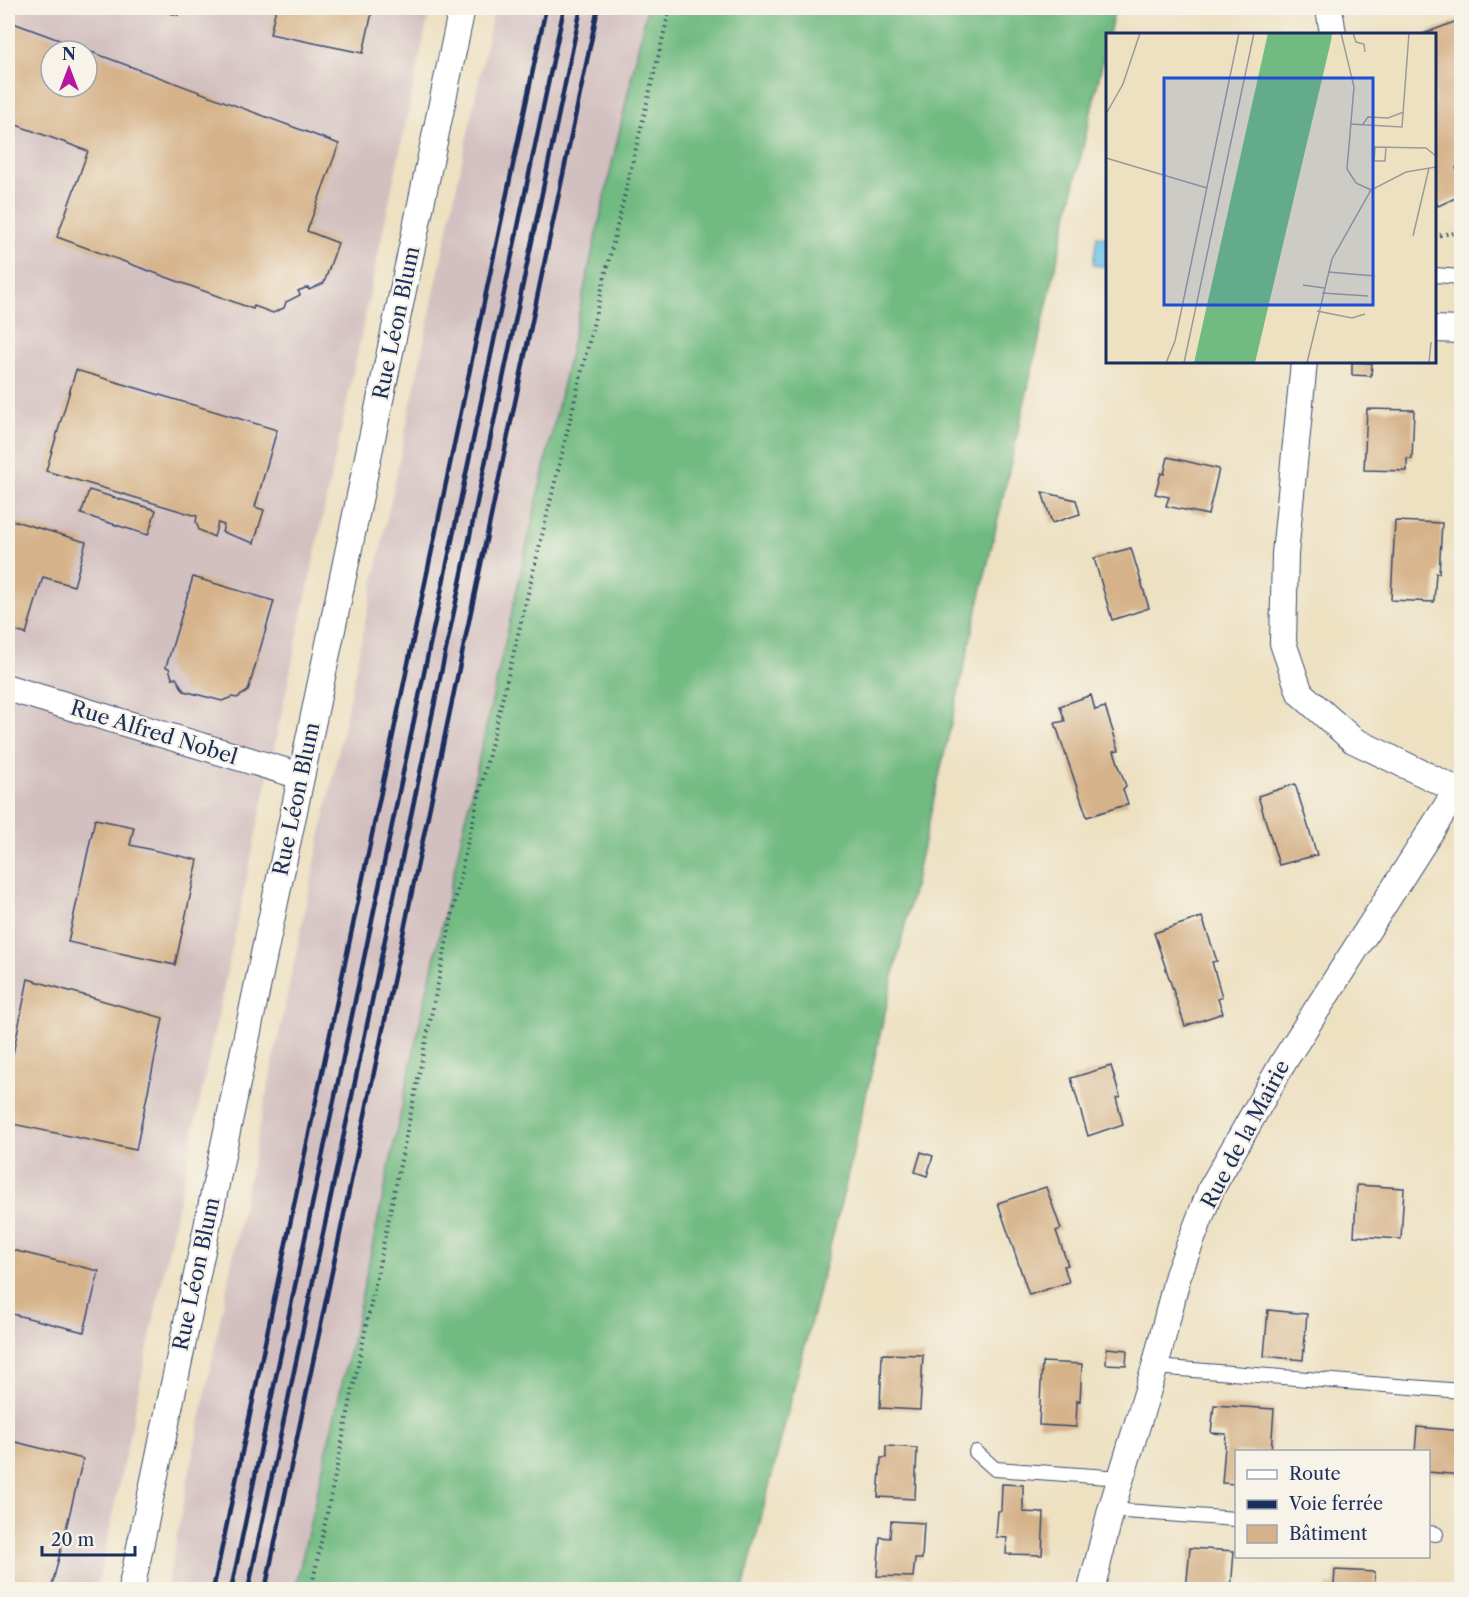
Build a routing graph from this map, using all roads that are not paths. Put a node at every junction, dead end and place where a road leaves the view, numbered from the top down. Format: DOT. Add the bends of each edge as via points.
graph roads {
  1 [pos="462,8"];
  2 [pos="1329,8"];
  3 [pos="1334,33"];
  4 [pos="1436,275"];
  5 [pos="1461,277"];
  6 [pos="1436,329"];
  7 [pos="1461,330"];
  8 [pos="1304,363"];
  9 [pos="8,688"];
  10 [pos="301,776"];
  11 [pos="1459,788"];
  12 [pos="1155,1367"];
  13 [pos="1461,1391"];
  14 [pos="976,1452"];
  15 [pos="1122,1478"];
  16 [pos="1111,1510"];
  17 [pos="1235,1519"];
  18 [pos="130,1590"];
  19 [pos="1091,1590"];
  1 -- 10 [label="street, Rue Léon Blum"];
  2 -- 3 [label="street"];
  4 -- 5 [label="lane"];
  6 -- 7 [label="street"];
  8 -- 11 [label="street" via="1285,554 1283,643 1300,693 1353,740"];
  9 -- 10 [label="street, Rue Alfred Nobel"];
  10 -- 18 [label="street, Rue Léon Blum"];
  11 -- 12 [label="street, Rue de la Mairie" via="1284,1061 1211,1189 1178,1275"];
  12 -- 13 [label="lane"];
  12 -- 15 [label="street, Rue de la Mairie"];
  14 -- 15 [label="lane" via="995,1469"];
  15 -- 16 [label="street, Rue de la Mairie"];
  16 -- 17 [label="lane"];
  16 -- 19 [label="street, Rue de la Mairie"];
}
